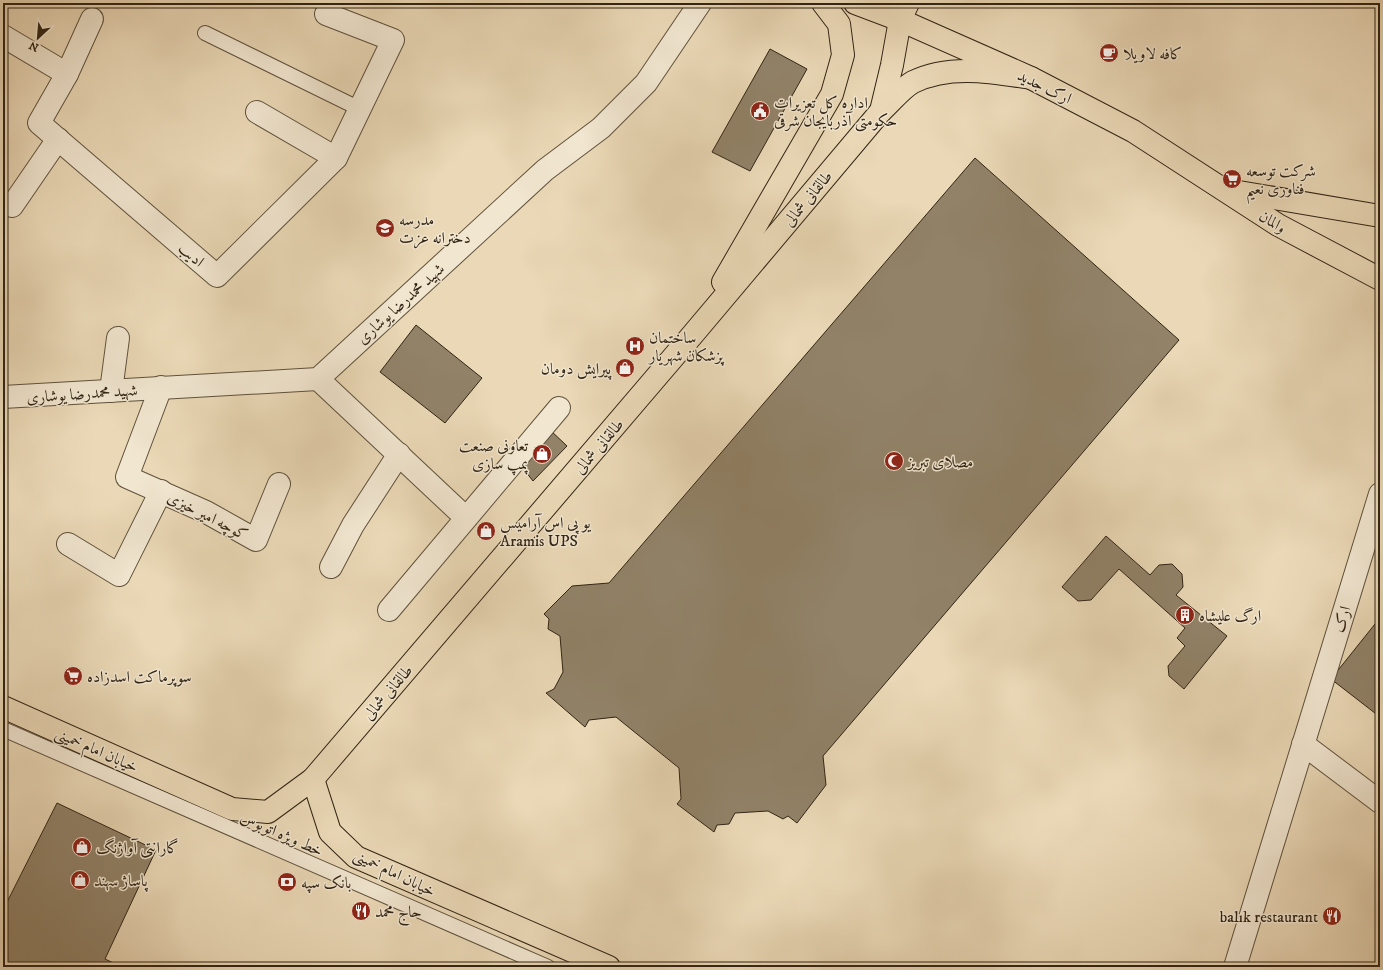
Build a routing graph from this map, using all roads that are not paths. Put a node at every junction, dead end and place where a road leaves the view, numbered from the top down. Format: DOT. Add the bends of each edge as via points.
graph roads {
  1 [pos="700,3"];
  2 [pos="823,3"];
  3 [pos="855,3"];
  4 [pos="904,11"];
  5 [pos="326,14"];
  6 [pos="92,19"];
  7 [pos="205,33"];
  8 [pos="3,36"];
  9 [pos="67,74"];
  10 [pos="1031,78"];
  11 [pos="360,109"];
  12 [pos="881,111"];
  13 [pos="257,112"];
  14 [pos="58,139"];
  15 [pos="336,158"];
  16 [pos="1224,190"];
  17 [pos="12,206"];
  18 [pos="1380,216"];
  19 [pos="1380,279"];
  20 [pos="694,333"];
  21 [pos="118,338"];
  22 [pos="318,379"];
  23 [pos="161,387"];
  24 [pos="111,391"];
  25 [pos="3,397"];
  26 [pos="559,408"];
  27 [pos="398,454"];
  28 [pos="279,484"];
  29 [pos="161,491"];
  30 [pos="1380,494"];
  31 [pos="466,518"];
  32 [pos="68,544"];
  33 [pos="331,567"];
  34 [pos="390,610"];
  35 [pos="3,707"];
  36 [pos="3,729"];
  37 [pos="1303,744"];
  38 [pos="313,780"];
  39 [pos="1380,802"];
  40 [pos="548,967"];
  41 [pos="609,967"];
  42 [pos="1234,967"];
  1 -- 22 [label="street, شهید محمدرضا یوشاری" via="646,83 601,128 545,170"];
  2 -- 20 [label="main road" via="839,24 843,55 832,94"];
  3 -- 4 [label="main road, ارک جدید"];
  4 -- 10 [label="main road, ارک جدید"];
  4 -- 12 [label="main road"];
  5 -- 11 [label="street, ادیب" via="393,40"];
  6 -- 9 [label="street"];
  7 -- 11 [label="lane"];
  8 -- 9 [label="street"];
  9 -- 14 [label="street, ادیب" via="39,123"];
  10 -- 12 [label="main road, طالقانی شمالی" via="971,71 939,73 912,83"];
  10 -- 16 [label="main road, ارک جدید" via="1133,131"];
  11 -- 15 [label="street, ادیب"];
  12 -- 20 [label="main road, طالقانی شمالی"];
  13 -- 15 [label="street"];
  14 -- 15 [label="street, ادیب" via="217,276"];
  14 -- 17 [label="street"];
  16 -- 18 [label="main road, والمان"];
  16 -- 19 [label="main road, والمان" via="1278,225"];
  20 -- 38 [label="main road, طالقانی شمالی"];
  21 -- 24 [label="street"];
  22 -- 23 [label="street, شهید محمدرضا یوشاری"];
  22 -- 27 [label="street"];
  23 -- 24 [label="street, شهید محمدرضا یوشاری"];
  23 -- 29 [label="street, کوچه امیر خیزی" via="126,477"];
  24 -- 25 [label="street, شهید محمدرضا یوشاری"];
  26 -- 31 [label="street"];
  27 -- 31 [label="street"];
  27 -- 33 [label="street" via="353,525"];
  28 -- 29 [label="street, کوچه امیر خیزی" via="256,540"];
  29 -- 32 [label="street" via="120,574"];
  30 -- 37 [label="street, ارک"];
  31 -- 34 [label="street"];
  35 -- 38 [label="main road, خیابان امام خمینی" via="232,809 268,812"];
  36 -- 40 [label="lane, خط ویژه اتوبوس"];
  37 -- 39 [label="street"];
  37 -- 42 [label="street, ارک"];
  38 -- 41 [label="main road, خیابان امام خمینی" via="330,832 356,857"];
}
